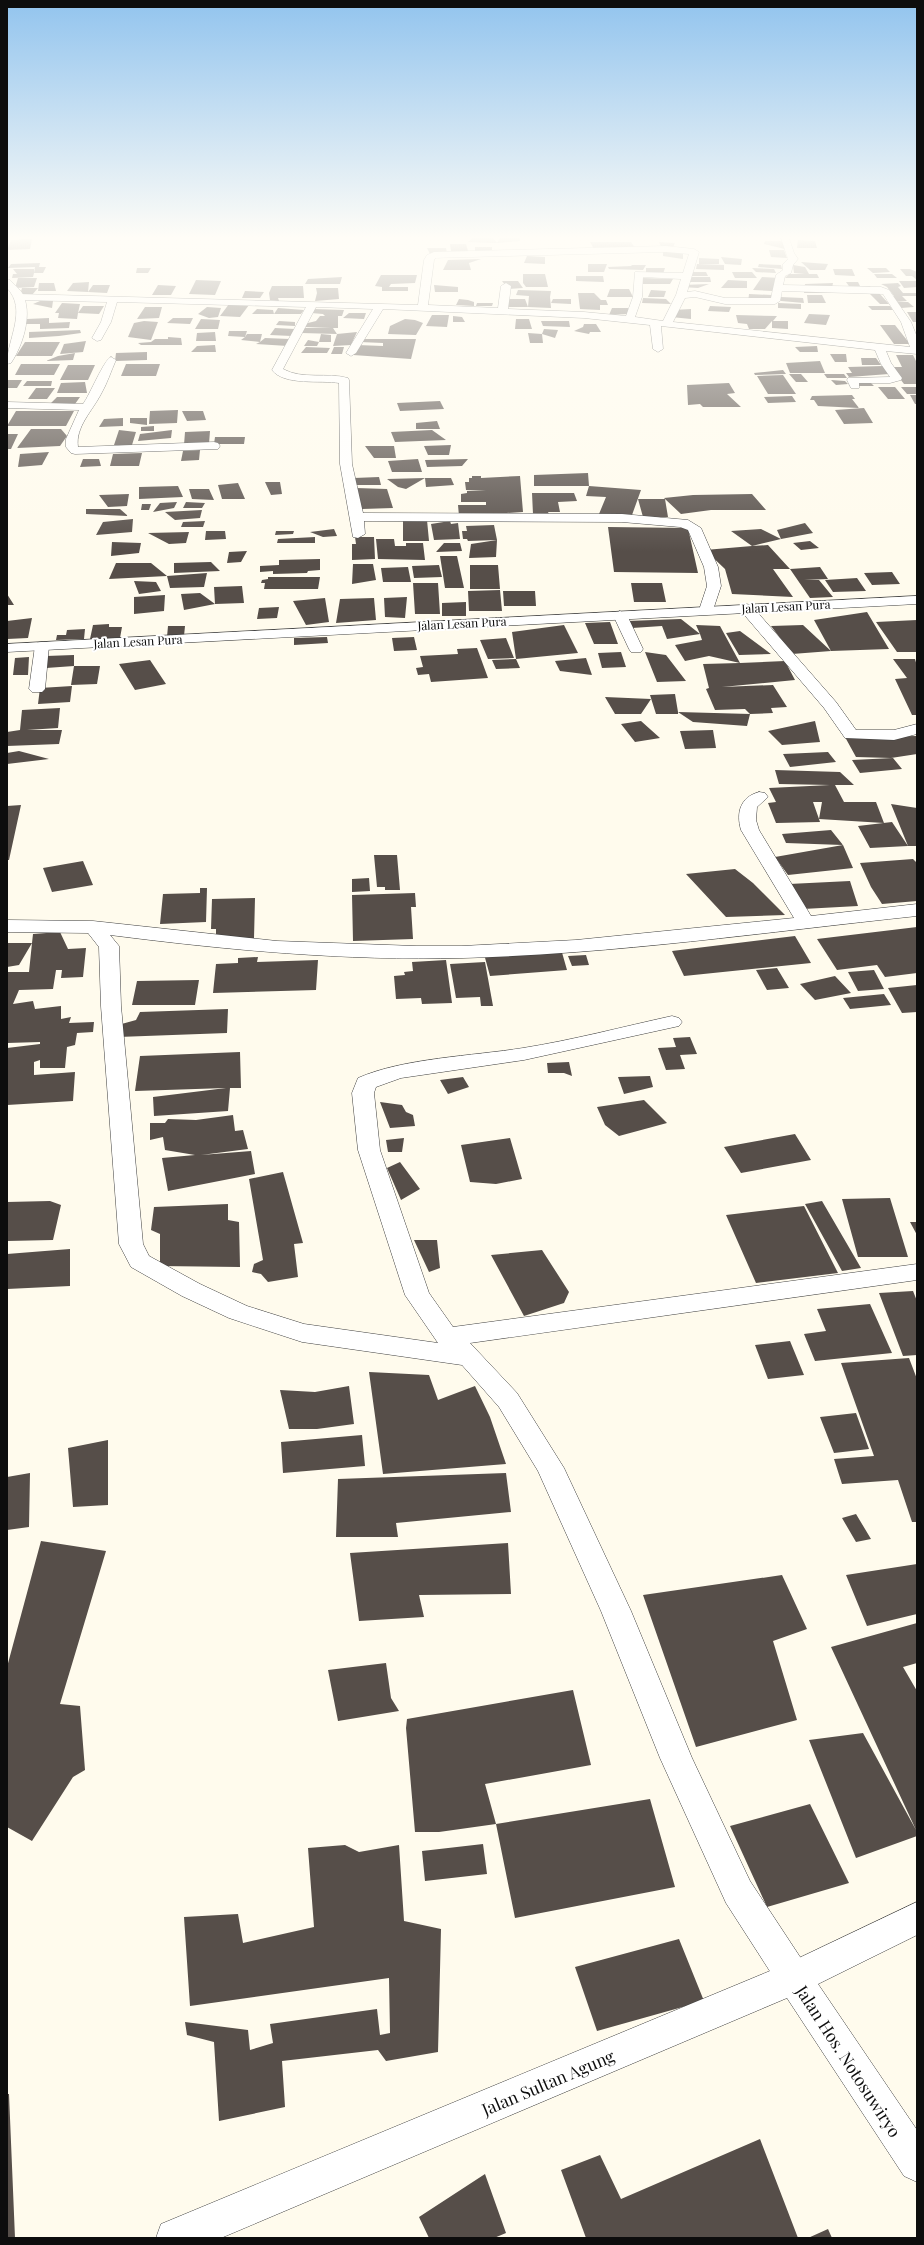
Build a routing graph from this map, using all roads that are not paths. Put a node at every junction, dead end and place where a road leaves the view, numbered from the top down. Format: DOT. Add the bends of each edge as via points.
graph roads {
  1 [pos="16,343"];
  2 [pos="294,343"];
  3 [pos="358,343"];
  4 [pos="657,343"];
  5 [pos="849,343"];
  6 [pos="879,346"];
  7 [pos="658,349"];
  8 [pos="917,351"];
  9 [pos="351,353"];
  10 [pos="111,360"];
  11 [pos="7,361"];
  12 [pos="855,386"];
  13 [pos="7,405"];
  14 [pos="85,407"];
  15 [pos="214,446"];
  16 [pos="357,517"];
  17 [pos="358,534"];
  18 [pos="917,600"];
  19 [pos="746,608"];
  20 [pos="706,610"];
  21 [pos="620,615"];
  22 [pos="42,646"];
  23 [pos="7,648"];
  24 [pos="636,649"];
  25 [pos="37,689"];
  26 [pos="917,729"];
  27 [pos="760,797"];
  28 [pos="917,910"];
  29 [pos="805,921"];
  30 [pos="7,926"];
  31 [pos="93,927"];
  32 [pos="672,1022"];
  33 [pos="917,1272"];
  34 [pos="447,1337"];
  35 [pos="470,1357"];
  36 [pos="917,1918"];
  37 [pos="794,1978"];
  38 [pos="917,2163"];
  39 [pos="175,2238"];
  1 -- 11 [label="street"];
  2 -- 16 [label="street" via="277,370 296,377 344,380 346,464"];
  3 -- 9 [label="street"];
  4 -- 7 [label="street"];
  5 -- 6 [label="street"];
  6 -- 8 [label="street"];
  6 -- 12 [label="street" via="886,364 897,378 852,380"];
  10 -- 14 [label="street" via="96,394"];
  13 -- 14 [label="street"];
  14 -- 15 [label="street" via="72,439 72,447 75,450"];
  16 -- 17 [label="street"];
  16 -- 20 [label="street" via="622,518 691,525 706,555 713,579 714,586"];
  18 -- 19 [label="street, Jalan Lesan Pura"];
  19 -- 20 [label="street, Jalan Lesan Pura"];
  19 -- 26 [label="street" via="830,705 851,735 894,735"];
  20 -- 21 [label="street, Jalan Lesan Pura"];
  21 -- 22 [label="street, Jalan Lesan Pura"];
  21 -- 24 [label="street"];
  22 -- 23 [label="street, Jalan Lesan Pura"];
  22 -- 25 [label="street"];
  27 -- 29 [label="street" via="749,805 747,820 750,830"];
  28 -- 29 [label="street"];
  29 -- 31 [label="street" via="681,937 462,952 211,943"];
  30 -- 31 [label="street"];
  31 -- 35 [label="street" via="109,946 111,1006 131,1244 140,1261 191,1290 238,1312 302,1333"];
  32 -- 34 [label="street, Jalan Hos. Notosuwiryo" via="524,1054 401,1072 366,1083 363,1093 369,1150 417,1295"];
  33 -- 34 [label="street"];
  34 -- 35 [label="street, Jalan Hos. Notosuwiryo"];
  35 -- 37 [label="street, Jalan Hos. Notosuwiryo" via="508,1400 550,1468 616,1611 676,1758 738,1892"];
  36 -- 37 [label="street, Jalan Sultan Agung"];
  37 -- 38 [label="street, Jalan Hos. Notosuwiryo"];
  37 -- 39 [label="street, Jalan Sultan Agung"];
}
